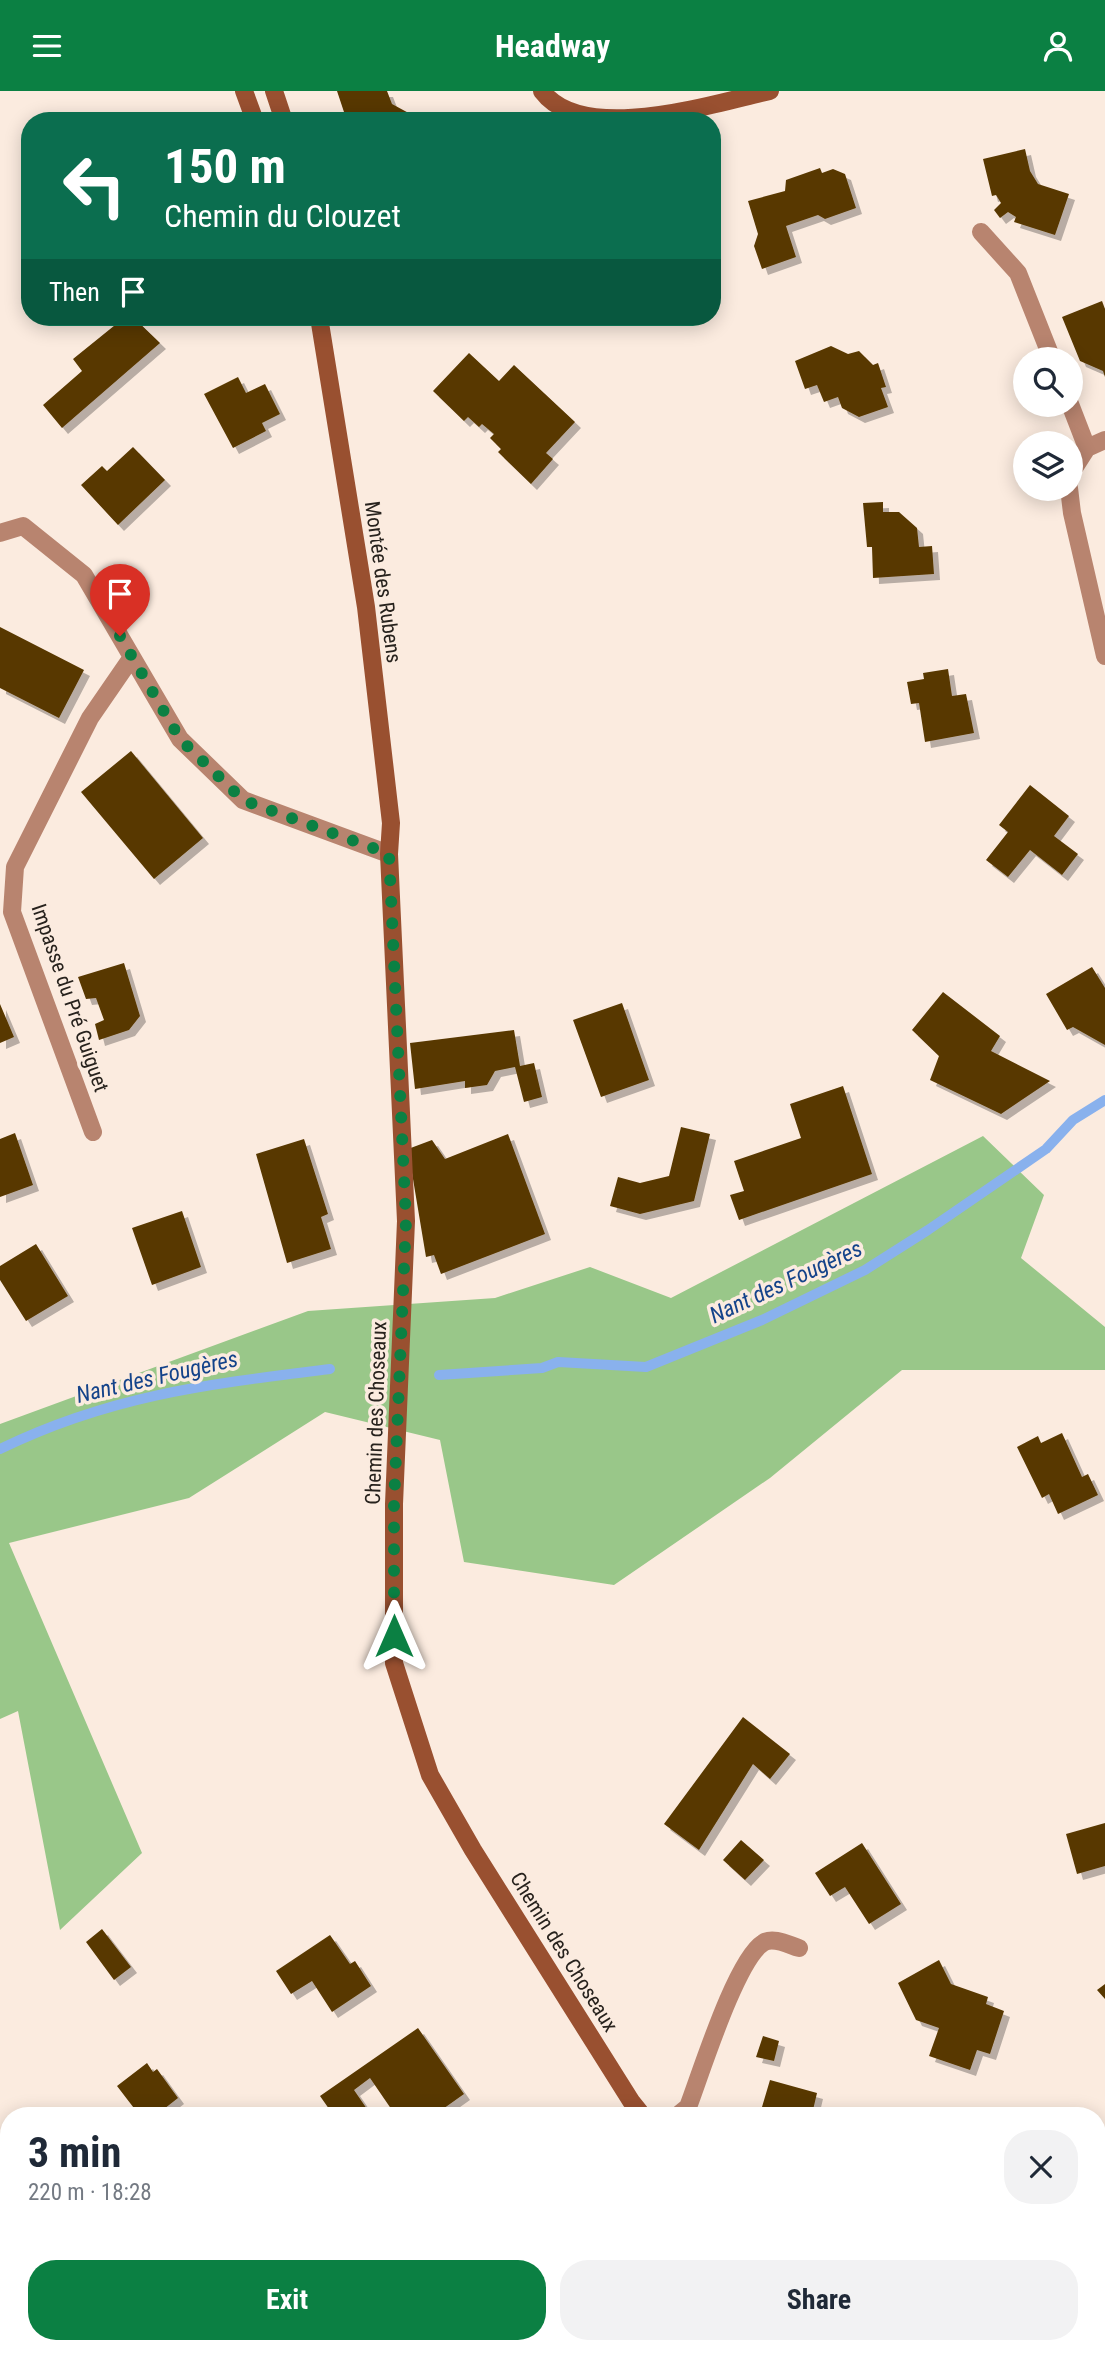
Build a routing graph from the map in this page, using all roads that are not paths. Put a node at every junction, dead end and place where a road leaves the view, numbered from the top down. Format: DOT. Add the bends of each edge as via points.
graph roads {
  1 [pos="244,91"];
  2 [pos="274,91"];
  3 [pos="771,91"];
  4 [pos="542,93"];
  5 [pos="252,112"];
  6 [pos="281,112"];
  7 [pos="571,112"];
  8 [pos="677,112"];
  9 [pos="981,232"];
  10 [pos="320,326"];
  11 [pos="1047,347"];
  12 [pos="1075,417"];
  13 [pos="1105,440"];
  14 [pos="1087,448"];
  15 [pos="1083,454"];
  16 [pos="1071,501"];
  17 [pos="0,533"];
  18 [pos="1105,656"];
  19 [pos="132,657"];
  20 [pos="389,854"];
  21 [pos="93,1132"];
  22 [pos="799,1948"];
  23 [pos="636,2107"];
  24 [pos="688,2107"];
  1 -- 5 [label="street"];
  2 -- 6 [label="street"];
  3 -- 8 [label="street"];
  4 -- 7 [label="street"];
  9 -- 11 [label="street" via="1018,273"];
  10 -- 20 [label="street, Montée des Rubens" via="366,607 391,823"];
  12 -- 14 [label="street"];
  13 -- 14 [label="street"];
  14 -- 15 [label="street"];
  16 -- 18 [label="street"];
  17 -- 19 [label="street" via="23,526 83,575"];
  19 -- 20 [label="street" via="180,739 243,800"];
  19 -- 21 [label="street, Impasse du Pré Guiguet" via="90,718 15,867 12,912"];
  20 -- 23 [label="street, Chemin des Choseaux" via="406,1221 394,1504 394,1663 430,1775"];
  22 -- 24 [label="street" via="771,1940 761,1943 754,1953 741,1972"];
}
